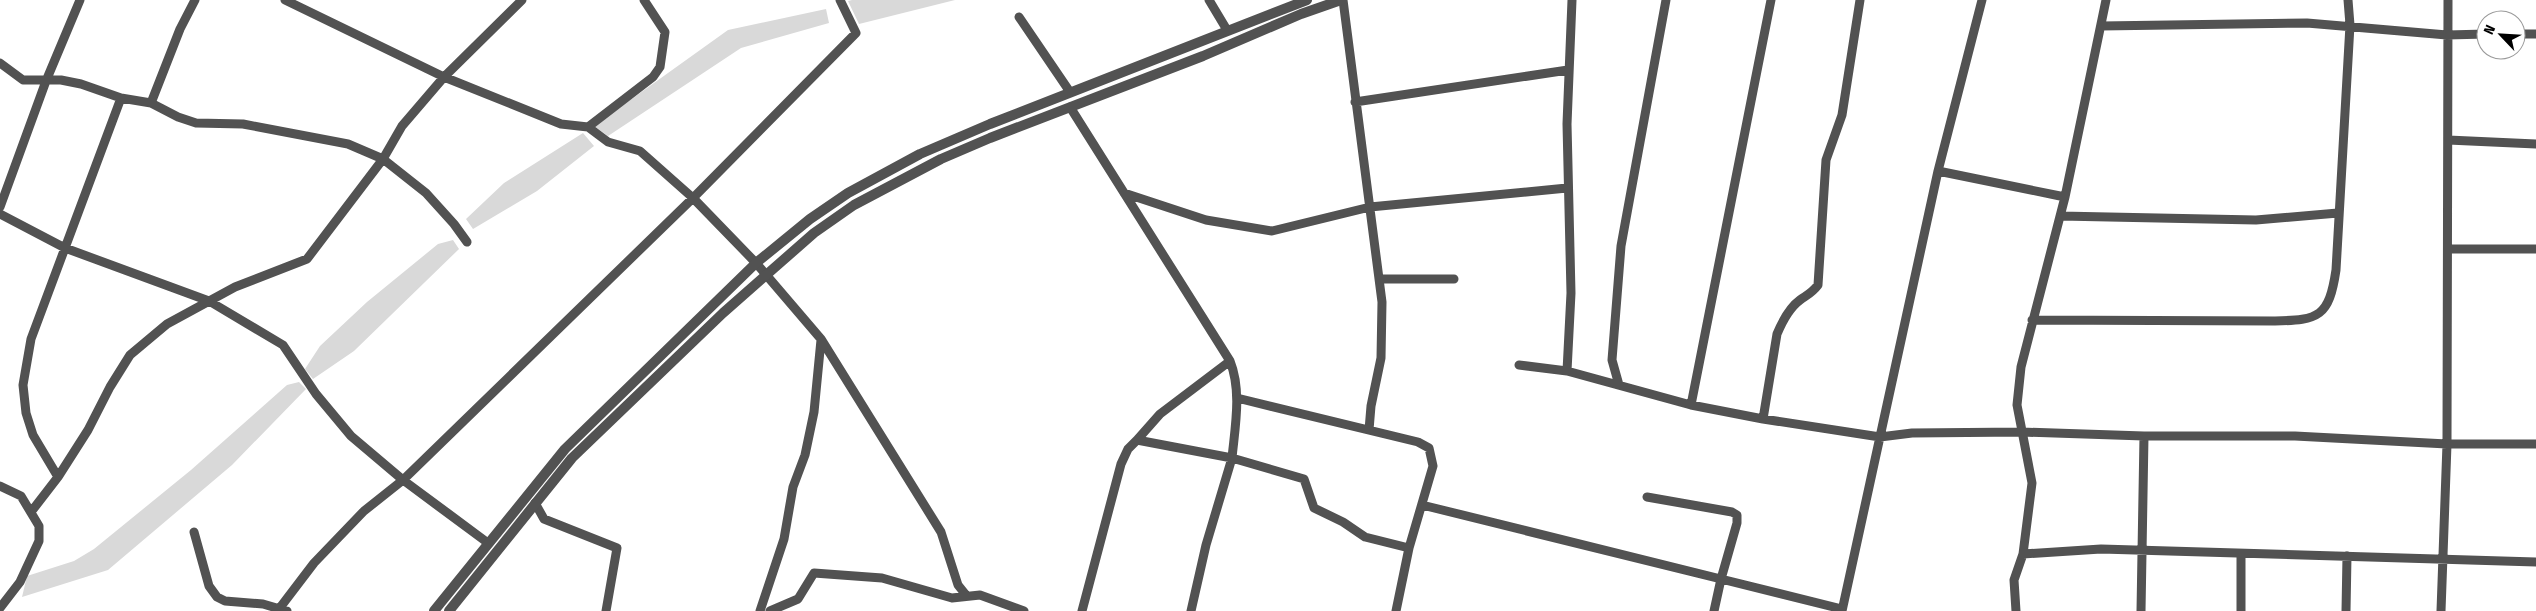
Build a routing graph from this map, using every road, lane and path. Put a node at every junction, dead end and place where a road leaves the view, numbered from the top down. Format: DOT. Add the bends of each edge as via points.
graph roads {
  1 [pos="80,0"];
  2 [pos="195,0"];
  3 [pos="285,0"];
  4 [pos="522,0"];
  5 [pos="644,0"];
  6 [pos="1209,0"];
  7 [pos="1307,0"];
  8 [pos="1342,0"];
  9 [pos="1572,0"];
  10 [pos="1666,0"];
  11 [pos="1771,0"];
  12 [pos="1860,0"];
  13 [pos="1982,0"];
  14 [pos="2106,0"];
  15 [pos="2348,0"];
  16 [pos="2448,0"];
  17 [pos="842,2"];
  18 [pos="1019,17"];
  19 [pos="2350,25"];
  20 [pos="2101,26"];
  21 [pos="1227,30"];
  22 [pos="2476,34"];
  23 [pos="2447,35"];
  24 [pos="0,63"];
  25 [pos="1568,70"];
  26 [pos="444,77"];
  27 [pos="46,81"];
  28 [pos="1070,92"];
  29 [pos="121,98"];
  30 [pos="1355,102"];
  31 [pos="151,103"];
  32 [pos="1070,107"];
  33 [pos="588,127"];
  34 [pos="2448,140"];
  35 [pos="2536,144"];
  36 [pos="383,159"];
  37 [pos="1938,171"];
  38 [pos="1567,188"];
  39 [pos="1124,193"];
  40 [pos="2065,197"];
  41 [pos="694,198"];
  42 [pos="0,207"];
  43 [pos="1370,207"];
  44 [pos="2338,213"];
  45 [pos="0,214"];
  46 [pos="2060,216"];
  47 [pos="467,242"];
  48 [pos="65,248"];
  49 [pos="2448,249"];
  50 [pos="2536,249"];
  51 [pos="756,263"];
  52 [pos="766,277"];
  53 [pos="1379,279"];
  54 [pos="1454,279"];
  55 [pos="208,301"];
  56 [pos="2032,320"];
  57 [pos="821,339"];
  58 [pos="1230,362"];
  59 [pos="1519,365"];
  60 [pos="1567,371"];
  61 [pos="1619,385"];
  62 [pos="1237,398"];
  63 [pos="1691,405"];
  64 [pos="1763,419"];
  65 [pos="1369,430"];
  66 [pos="2022,432"];
  67 [pos="2144,436"];
  68 [pos="1880,437"];
  69 [pos="1137,440"];
  70 [pos="2447,444"];
  71 [pos="2536,444"];
  72 [pos="1232,458"];
  73 [pos="58,476"];
  74 [pos="403,480"];
  75 [pos="0,486"];
  76 [pos="1647,497"];
  77 [pos="535,503"];
  78 [pos="1422,505"];
  79 [pos="30,512"];
  80 [pos="194,532"];
  81 [pos="488,543"];
  82 [pos="1409,548"];
  83 [pos="2141,550"];
  84 [pos="2023,554"];
  85 [pos="2241,554"];
  86 [pos="2347,556"];
  87 [pos="2442,560"];
  88 [pos="2536,562"];
  89 [pos="1721,579"];
  90 [pos="966,595"];
  91 [pos="0,608"];
  92 [pos="266,608"];
  93 [pos="283,610"];
  94 [pos="1842,610"];
  95 [pos="434,611"];
  96 [pos="449,611"];
  97 [pos="606,611"];
  98 [pos="760,611"];
  99 [pos="770,611"];
  100 [pos="1024,611"];
  101 [pos="1082,611"];
  102 [pos="1192,611"];
  103 [pos="1396,611"];
  104 [pos="1714,611"];
  105 [pos="2016,611"];
  106 [pos="2141,611"];
  107 [pos="2241,611"];
  108 [pos="2346,611"];
  109 [pos="2441,611"];
  1 -- 27 [label="street"];
  2 -- 31 [label="street"];
  3 -- 26 [label="street"];
  4 -- 26 [label="street"];
  5 -- 33 [label="street" via="665,32 660,67 653,78"];
  6 -- 21 [label="street"];
  7 -- 21 [label="street"];
  8 -- 30 [label="street"];
  8 -- 32 [label="street"];
  9 -- 25 [label="street"];
  10 -- 61 [label="street" via="1621,246 1612,360"];
  11 -- 63 [label="street"];
  12 -- 64 [label="street" via="1842,115 1826,160 1818,285 1811,294 1799,300 1777,334"];
  13 -- 37 [label="street"];
  14 -- 20 [label="street"];
  15 -- 19 [label="street"];
  16 -- 23 [label="street"];
  17 -- 41 [label="street" via="856,33"];
  18 -- 28 [label="street"];
  19 -- 20 [label="street"];
  19 -- 23 [label="street"];
  19 -- 44 [label="street"];
  20 -- 40 [label="street"];
  21 -- 28 [label="street"];
  22 -- 23 [label="street"];
  23 -- 34 [label="street"];
  24 -- 27 [label="street" via="22,80"];
  25 -- 30 [label="street"];
  25 -- 38 [label="street"];
  26 -- 33 [label="street" via="561,124"];
  26 -- 36 [label="street" via="402,126"];
  27 -- 29 [label="street" via="82,84"];
  27 -- 42 [label="street"];
  28 -- 51 [label="street" via="885,171 810,219"];
  29 -- 31 [label="street"];
  29 -- 48 [label="street"];
  30 -- 43 [label="street"];
  31 -- 36 [label="street" via="196,122 243,124 348,144"];
  32 -- 39 [label="street"];
  32 -- 52 [label="street" via="942,159 854,205 814,233"];
  33 -- 41 [label="street" via="608,142 640,151"];
  34 -- 35 [label="street"];
  34 -- 49 [label="street"];
  36 -- 47 [label="street" via="426,193"];
  36 -- 55 [label="street" via="307,259"];
  37 -- 40 [label="street"];
  37 -- 68 [label="street"];
  38 -- 43 [label="street"];
  38 -- 60 [label="street" via="1572,293"];
  39 -- 43 [label="street" via="1206,220 1272,230"];
  39 -- 58 [label="street"];
  40 -- 46 [label="street"];
  41 -- 51 [label="street"];
  41 -- 74 [label="street"];
  43 -- 53 [label="street"];
  44 -- 46 [label="street" via="2256,220"];
  44 -- 56 [label="street" via="2333,287 2327,304 2318,315 2308,320"];
  45 -- 48 [label="street"];
  46 -- 56 [label="street"];
  48 -- 55 [label="street"];
  48 -- 73 [label="street" via="31,339 23,385 33,436"];
  49 -- 50 [label="street"];
  49 -- 70 [label="street"];
  51 -- 52 [label="street"];
  51 -- 81 [label="street" via="565,449"];
  52 -- 57 [label="street"];
  52 -- 77 [label="street" via="723,313 578,453"];
  53 -- 54 [label="street"];
  53 -- 65 [label="street" via="1381,358"];
  55 -- 73 [label="street" via="167,324 130,356"];
  55 -- 74 [label="street" via="283,345 316,394 351,436"];
  56 -- 66 [label="street" via="2021,367 2017,405"];
  57 -- 90 [label="street" via="941,532 958,585"];
  57 -- 98 [label="street" via="814,412 805,455 793,487 784,539"];
  58 -- 62 [label="street"];
  58 -- 69 [label="street" via="1160,414"];
  59 -- 60 [label="street"];
  60 -- 61 [label="street"];
  61 -- 63 [label="street"];
  62 -- 65 [label="street"];
  62 -- 72 [label="street"];
  63 -- 64 [label="street"];
  64 -- 68 [label="street"];
  65 -- 78 [label="street" via="1418,442 1429,448 1433,466"];
  66 -- 67 [label="street"];
  66 -- 68 [label="street" via="1912,433"];
  66 -- 84 [label="street" via="2032,483"];
  67 -- 70 [label="street" via="2295,436"];
  67 -- 83 [label="street"];
  68 -- 94 [label="street"];
  69 -- 72 [label="street"];
  69 -- 101 [label="street" via="1121,464"];
  70 -- 71 [label="street"];
  70 -- 87 [label="street"];
  72 -- 82 [label="street" via="1304,479 1314,508 1365,537"];
  72 -- 102 [label="street" via="1206,545"];
  73 -- 79 [label="street"];
  74 -- 81 [label="street"];
  74 -- 93 [label="street" via="364,511 314,563"];
  75 -- 79 [label="street" via="22,496"];
  76 -- 89 [label="street" via="1737,515"];
  77 -- 96 [label="street"];
  77 -- 97 [label="street" via="544,518 617,548"];
  78 -- 82 [label="street"];
  78 -- 89 [label="street"];
  79 -- 91 [label="street" via="39,526 39,541 20,582"];
  80 -- 92 [label="street" via="209,586 217,597"];
  81 -- 95 [label="street"];
  82 -- 103 [label="street"];
  83 -- 84 [label="street"];
  83 -- 85 [label="street"];
  83 -- 106 [label="street"];
  84 -- 105 [label="street" via="2014,580"];
  85 -- 86 [label="street"];
  85 -- 107 [label="street"];
  86 -- 87 [label="street"];
  86 -- 108 [label="street"];
  87 -- 88 [label="street"];
  87 -- 109 [label="street"];
  89 -- 94 [label="street"];
  89 -- 104 [label="street"];
  90 -- 99 [label="street" via="952,598 882,578 814,573 798,599"];
  90 -- 100 [label="street" via="980,596"];
  92 -- 93 [label="street"];
}
